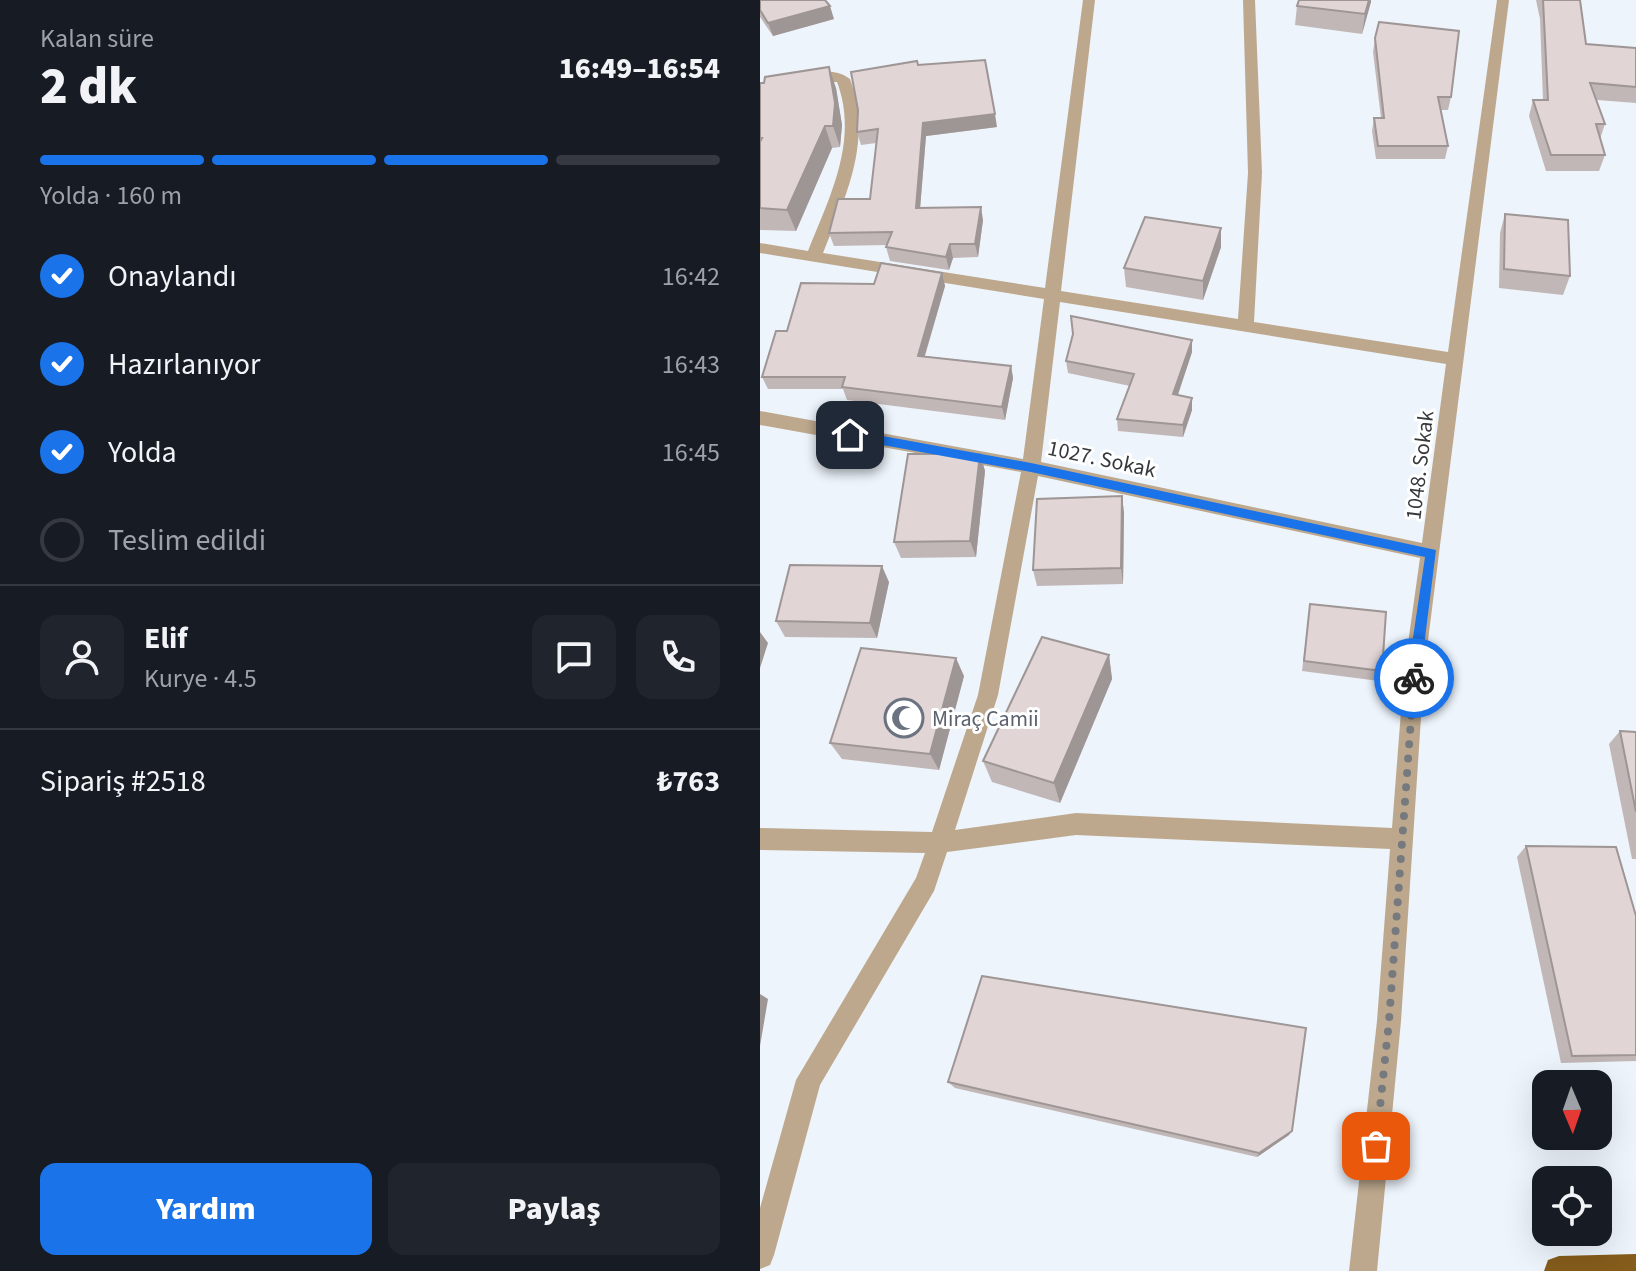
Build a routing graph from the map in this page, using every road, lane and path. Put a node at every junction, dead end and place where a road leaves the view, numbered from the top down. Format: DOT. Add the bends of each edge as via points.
graph roads {
  1 [pos="1089,0"];
  2 [pos="1249,0"];
  3 [pos="1503,0"];
  4 [pos="760,95"];
  5 [pos="760,248"];
  6 [pos="814,256"];
  7 [pos="1052,294"];
  8 [pos="1246,325"];
  9 [pos="1457,360"];
  10 [pos="760,418"];
  11 [pos="1031,467"];
  12 [pos="1432,553"];
  13 [pos="760,839"];
  14 [pos="1402,839"];
  15 [pos="937,843"];
  16 [pos="760,1255"];
  17 [pos="1636,1269"];
  18 [pos="1363,1271"];
  19 [pos="1559,1271"];
  1 -- 7 [label="street"];
  2 -- 8 [label="street" via="1255,173"];
  3 -- 9 [label="street, 1048. Sokak"];
  4 -- 6 [label="street" via="831,75 843,79 852,96 854,135 844,178"];
  5 -- 6 [label="street"];
  6 -- 7 [label="street"];
  7 -- 8 [label="street"];
  7 -- 11 [label="street"];
  8 -- 9 [label="street"];
  9 -- 12 [label="street, 1048. Sokak"];
  10 -- 11 [label="street, 1027. Sokak"];
  11 -- 12 [label="street, 1027. Sokak"];
  11 -- 15 [label="street" via="988,695"];
  12 -- 14 [label="street, 1048. Sokak" via="1414,672"];
  13 -- 15 [label="street"];
  14 -- 15 [label="street" via="1076,824"];
  14 -- 18 [label="street, 1048. Sokak"];
  15 -- 16 [label="street" via="926,883 809,1080"];
  17 -- 19 [label="highway"];
}
